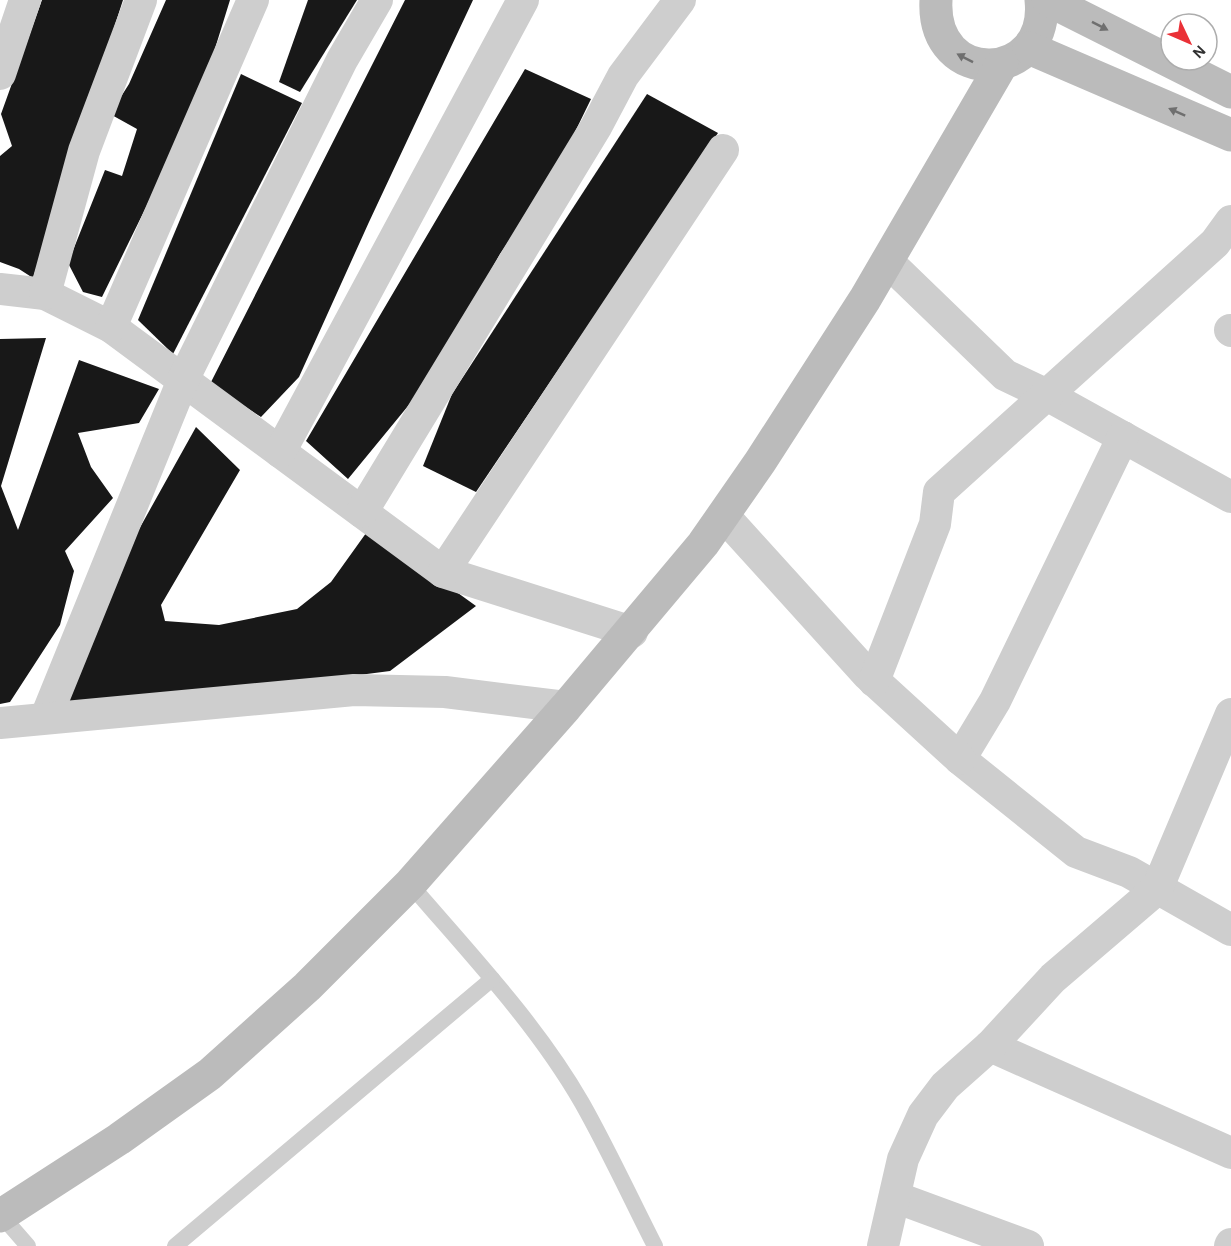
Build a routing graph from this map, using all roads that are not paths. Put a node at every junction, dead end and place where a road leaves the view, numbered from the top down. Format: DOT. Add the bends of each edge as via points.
graph roads {
  1 [pos="25,0"];
  2 [pos="141,0"];
  3 [pos="253,0"];
  4 [pos="377,0"];
  5 [pos="522,0"];
  6 [pos="680,0"];
  7 [pos="936,0"];
  8 [pos="1041,0"];
  9 [pos="1048,0"];
  10 [pos="1016,56"];
  11 [pos="0,74"];
  12 [pos="1231,92"];
  13 [pos="1231,135"];
  14 [pos="723,150"];
  15 [pos="1231,221"];
  16 [pos="887,261"];
  17 [pos="0,289"];
  18 [pos="45,294"];
  19 [pos="111,327"];
  20 [pos="183,380"];
  21 [pos="1045,394"];
  22 [pos="1123,438"];
  23 [pos="280,452"];
  24 [pos="1231,497"];
  25 [pos="362,512"];
  26 [pos="723,515"];
  27 [pos="443,572"];
  28 [pos="632,632"];
  29 [pos="874,681"];
  30 [pos="566,707"];
  31 [pos="1231,714"];
  32 [pos="46,717"];
  33 [pos="0,723"];
  34 [pos="960,759"];
  35 [pos="410,884"];
  36 [pos="1157,889"];
  37 [pos="1231,930"];
  38 [pos="492,979"];
  39 [pos="990,1046"];
  40 [pos="1231,1153"];
  41 [pos="895,1197"];
  42 [pos="0,1215"];
  43 [pos="28,1246"];
  44 [pos="175,1246"];
  45 [pos="655,1246"];
  46 [pos="883,1246"];
  47 [pos="1028,1246"];
  1 -- 11 [label="street"];
  2 -- 18 [label="street" via="84,151"];
  3 -- 19 [label="street"];
  4 -- 20 [label="street" via="342,60"];
  5 -- 23 [label="street"];
  6 -- 25 [label="street" via="622,76 596,127"];
  10 -- 7 [label="street, one-way" via="984,65 966,61 940,35 935,18"];
  8 -- 10 [label="street" via="1039,32"];
  9 -- 12 [label="street, one-way"];
  13 -- 10 [label="street, one-way"];
  10 -- 16 [label="street"];
  14 -- 27 [label="street"];
  15 -- 21 [label="street" via="1215,243"];
  16 -- 21 [label="street" via="1005,375"];
  16 -- 26 [label="street"];
  17 -- 18 [label="street"];
  18 -- 19 [label="street"];
  19 -- 20 [label="street"];
  20 -- 23 [label="street"];
  20 -- 32 [label="street"];
  21 -- 22 [label="street"];
  21 -- 29 [label="street" via="939,492 935,524"];
  22 -- 24 [label="street"];
  22 -- 34 [label="street" via="995,702"];
  23 -- 25 [label="street"];
  25 -- 27 [label="street"];
  26 -- 28 [label="street"];
  26 -- 29 [label="street"];
  27 -- 28 [label="street"];
  28 -- 30 [label="street"];
  29 -- 34 [label="street"];
  30 -- 32 [label="street" via="445,692 354,690"];
  30 -- 35 [label="street"];
  31 -- 36 [label="street"];
  32 -- 33 [label="street"];
  34 -- 36 [label="street" via="1076,852 1129,872"];
  35 -- 38 [label="lane"];
  35 -- 42 [label="street" via="307,987 210,1074 119,1139"];
  36 -- 37 [label="street"];
  36 -- 39 [label="street" via="1053,978"];
  38 -- 44 [label="lane"];
  38 -- 45 [label="lane" via="582,1103"];
  39 -- 40 [label="street"];
  39 -- 41 [label="street" via="945,1086 923,1114 903,1159"];
  41 -- 46 [label="street"];
  41 -- 47 [label="street"];
  42 -- 43 [label="lane"];
}
